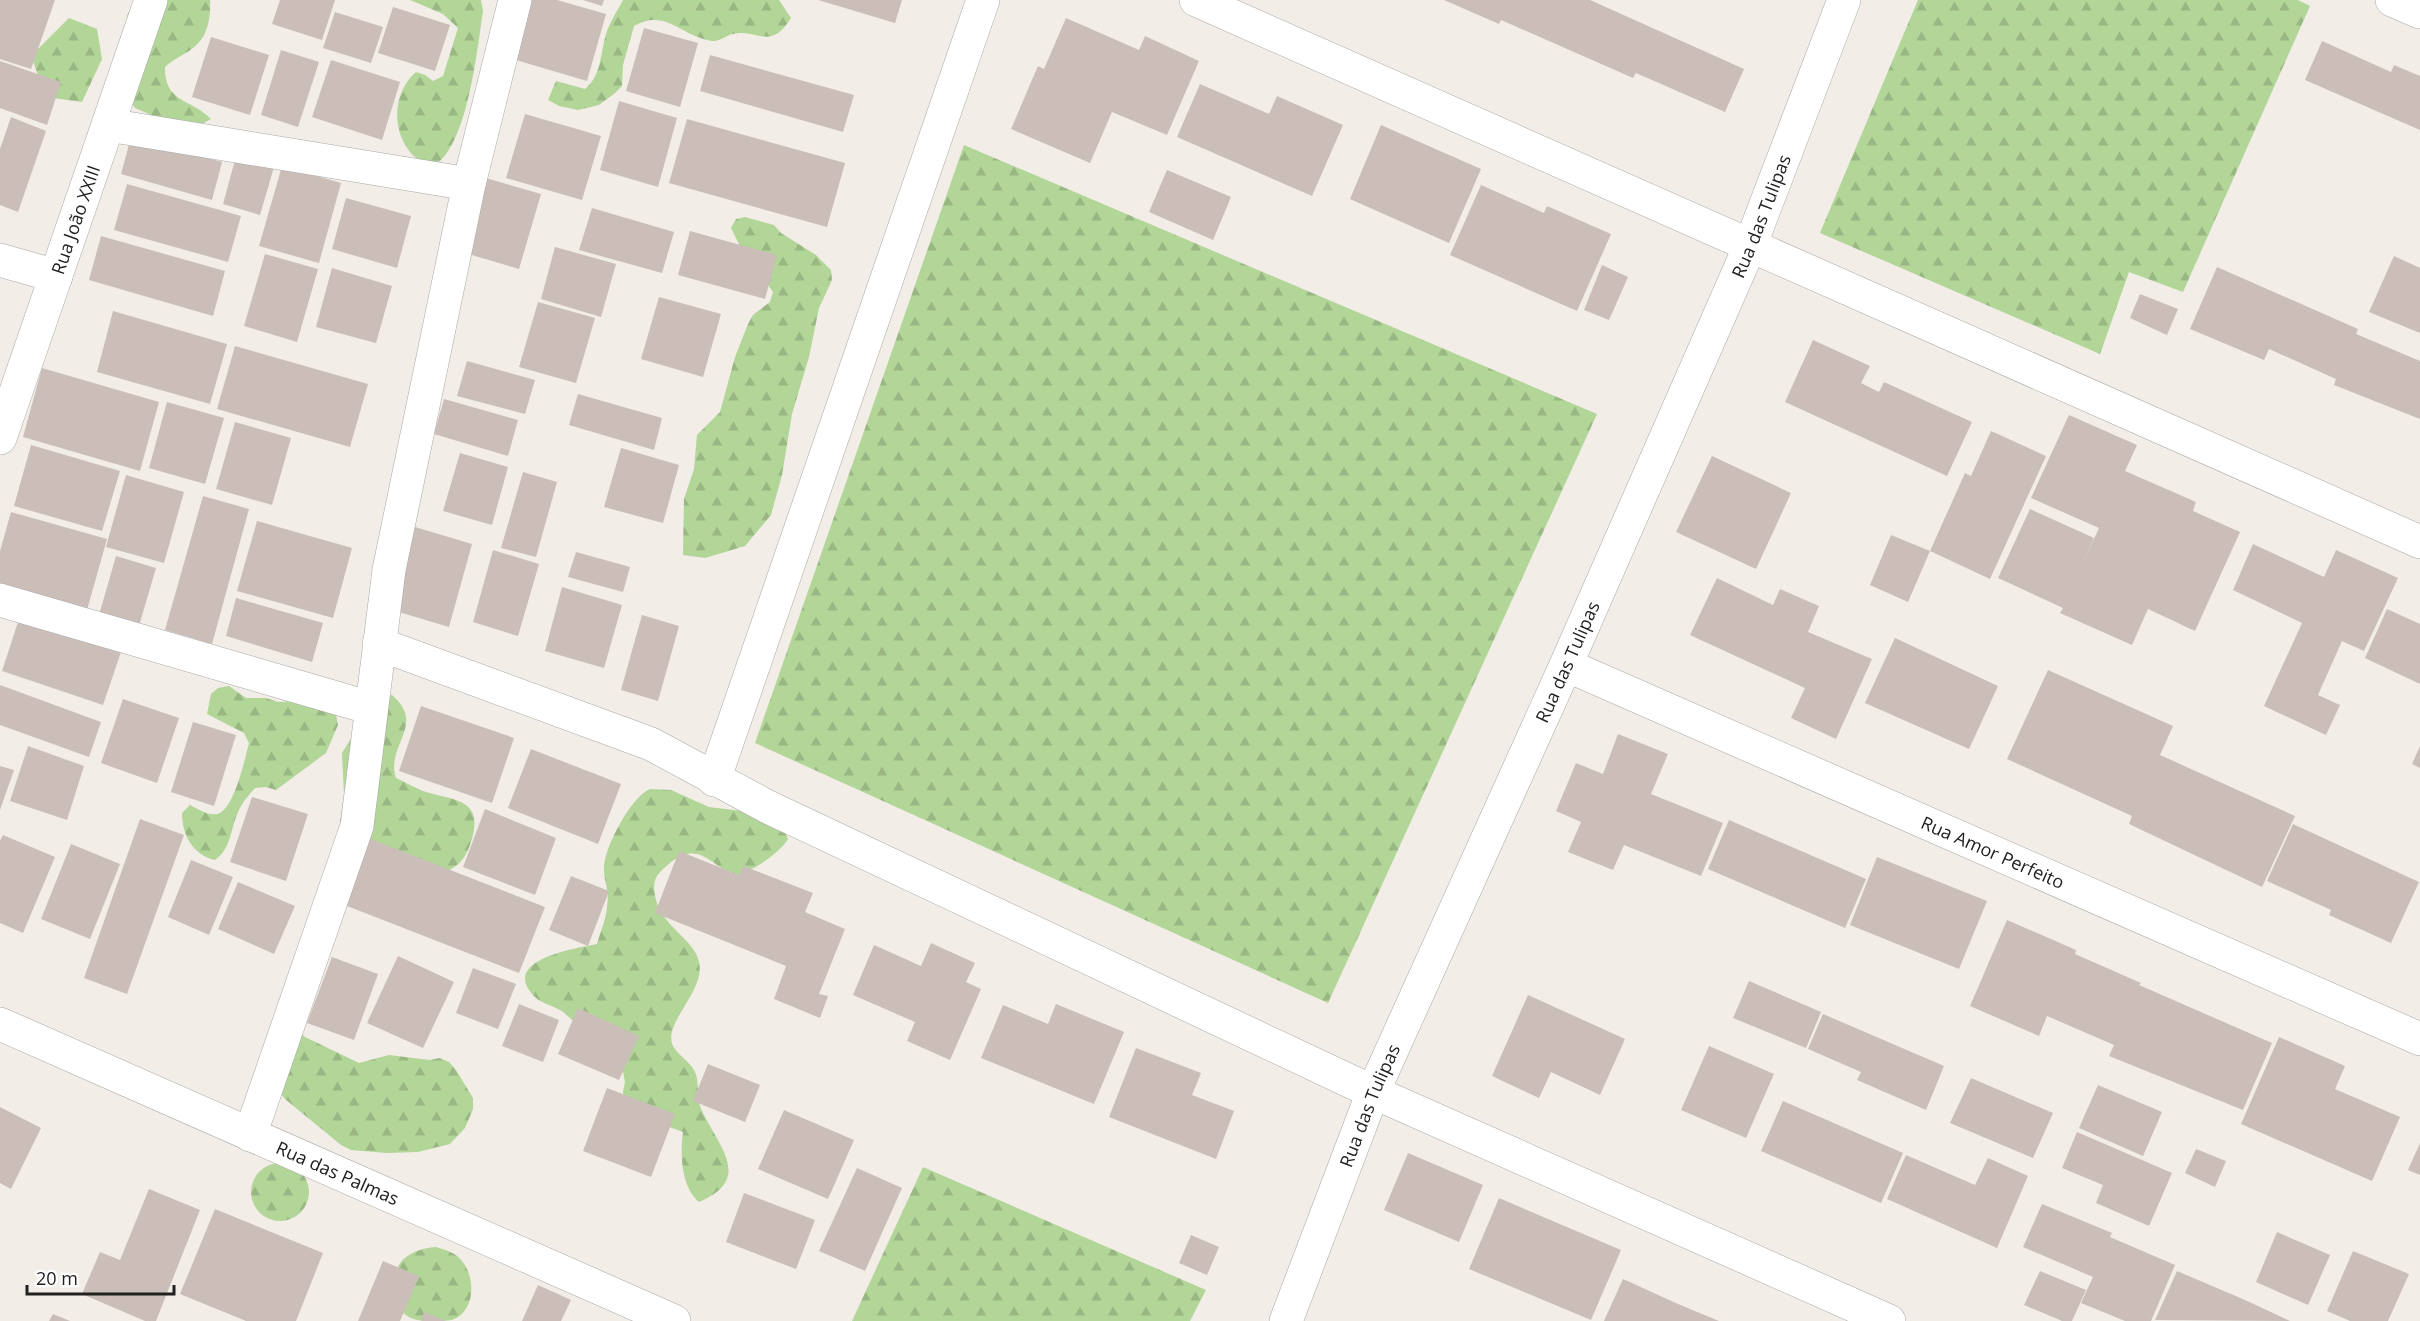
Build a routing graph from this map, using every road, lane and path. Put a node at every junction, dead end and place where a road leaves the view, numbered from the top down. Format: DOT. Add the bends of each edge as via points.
graph roads {
  1 [pos="151,0"];
  2 [pos="515,0"];
  3 [pos="983,0"];
  4 [pos="1196,0"];
  5 [pos="1844,0"];
  6 [pos="2391,0"];
  7 [pos="2420,12"];
  8 [pos="108,125"];
  9 [pos="470,184"];
  10 [pos="1750,246"];
  11 [pos="0,260"];
  12 [pos="56,276"];
  13 [pos="0,438"];
  14 [pos="2420,542"];
  15 [pos="0,600"];
  16 [pos="379,644"];
  17 [pos="1566,665"];
  18 [pos="371,708"];
  19 [pos="714,780"];
  20 [pos="0,1024"];
  21 [pos="2420,1039"];
  22 [pos="1373,1092"];
  23 [pos="250,1135"];
  24 [pos="674,1321"];
  25 [pos="1286,1321"];
  26 [pos="1888,1321"];
  1 -- 8 [label="street, Rua João XXIII"];
  2 -- 9 [label="street"];
  3 -- 19 [label="street"];
  4 -- 10 [label="street"];
  5 -- 10 [label="street, Rua das Tulipas"];
  6 -- 7 [label="street"];
  8 -- 9 [label="street"];
  8 -- 12 [label="street, Rua João XXIII"];
  9 -- 16 [label="street" via="389,570"];
  10 -- 14 [label="street"];
  10 -- 17 [label="street, Rua das Tulipas"];
  11 -- 12 [label="street"];
  12 -- 13 [label="street, Rua João XXIII"];
  15 -- 18 [label="street"];
  16 -- 18 [label="street"];
  16 -- 19 [label="street" via="651,744"];
  17 -- 21 [label="street, Rua Amor Perfeito"];
  17 -- 22 [label="street, Rua das Tulipas"];
  18 -- 23 [label="street" via="357,826"];
  19 -- 22 [label="street"];
  20 -- 23 [label="street, Rua das Palmas"];
  22 -- 25 [label="street, Rua das Tulipas"];
  22 -- 26 [label="street"];
  23 -- 24 [label="street, Rua das Palmas"];
}
